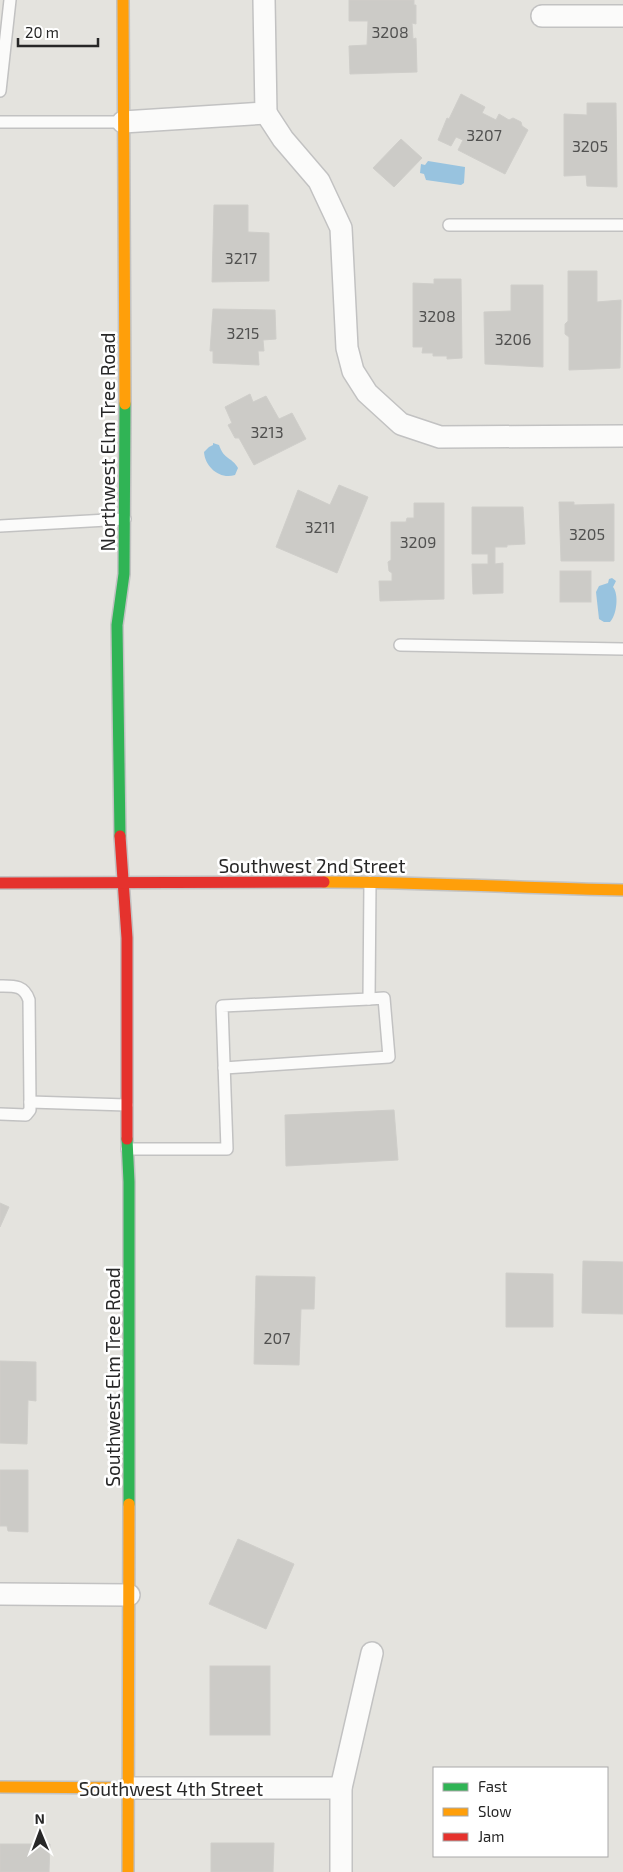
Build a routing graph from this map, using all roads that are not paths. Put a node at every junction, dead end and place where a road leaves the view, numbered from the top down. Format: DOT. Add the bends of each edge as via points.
graph roads {
  1 [pos="10,0"];
  2 [pos="123,0"];
  3 [pos="264,0"];
  4 [pos="542,16"];
  5 [pos="623,16"];
  6 [pos="0,91"];
  7 [pos="266,113"];
  8 [pos="0,122"];
  9 [pos="123,122"];
  10 [pos="450,225"];
  11 [pos="623,225"];
  12 [pos="623,436"];
  13 [pos="125,519"];
  14 [pos="0,526"];
  15 [pos="400,645"];
  16 [pos="623,648"];
  17 [pos="370,882"];
  18 [pos="0,883"];
  19 [pos="123,883"];
  20 [pos="623,890"];
  21 [pos="0,986"];
  22 [pos="369,999"];
  23 [pos="224,1068"];
  24 [pos="30,1102"];
  25 [pos="127,1105"];
  26 [pos="0,1114"];
  27 [pos="127,1149"];
  28 [pos="0,1594"];
  29 [pos="129,1596"];
  30 [pos="372,1653"];
  31 [pos="0,1787"];
  32 [pos="128,1788"];
  33 [pos="341,1788"];
  34 [pos="128,1872"];
  35 [pos="342,1872"];
  1 -- 6 [label="lane"];
  2 -- 9 [label="street, Northwest Elm Tree Road"];
  3 -- 7 [label="street"];
  4 -- 5 [label="street"];
  7 -- 9 [label="street"];
  7 -- 12 [label="street" via="283,139 319,180 341,228 347,348 353,371 367,393 400,424 440,437"];
  8 -- 9 [label="lane"];
  9 -- 13 [label="street, Northwest Elm Tree Road"];
  10 -- 11 [label="lane"];
  13 -- 14 [label="lane"];
  13 -- 19 [label="street, Northwest Elm Tree Road" via="124,574 117,625"];
  15 -- 16 [label="lane"];
  17 -- 19 [label="street, Southwest 2nd Street"];
  17 -- 20 [label="street, Southwest 2nd Street"];
  17 -- 22 [label="lane"];
  18 -- 19 [label="street, Southwest 2nd Street"];
  19 -- 25 [label="street, Southwest Elm Tree Road" via="127,938"];
  21 -- 24 [label="lane" via="19,986 29,1000"];
  22 -- 23 [label="lane" via="222,1006"];
  22 -- 23 [label="lane" via="384,998 389,1057"];
  23 -- 27 [label="lane" via="228,1149"];
  24 -- 25 [label="lane"];
  24 -- 26 [label="lane" via="26,1115"];
  25 -- 27 [label="street, Southwest Elm Tree Road"];
  27 -- 29 [label="street, Southwest Elm Tree Road"];
  28 -- 29 [label="street"];
  29 -- 32 [label="street, Southwest Elm Tree Road"];
  30 -- 33 [label="street"];
  31 -- 32 [label="street, Southwest 4th Street"];
  32 -- 33 [label="street, Southwest 4th Street"];
  32 -- 34 [label="street, Southwest Elm Tree Road"];
  33 -- 35 [label="street"];
}
